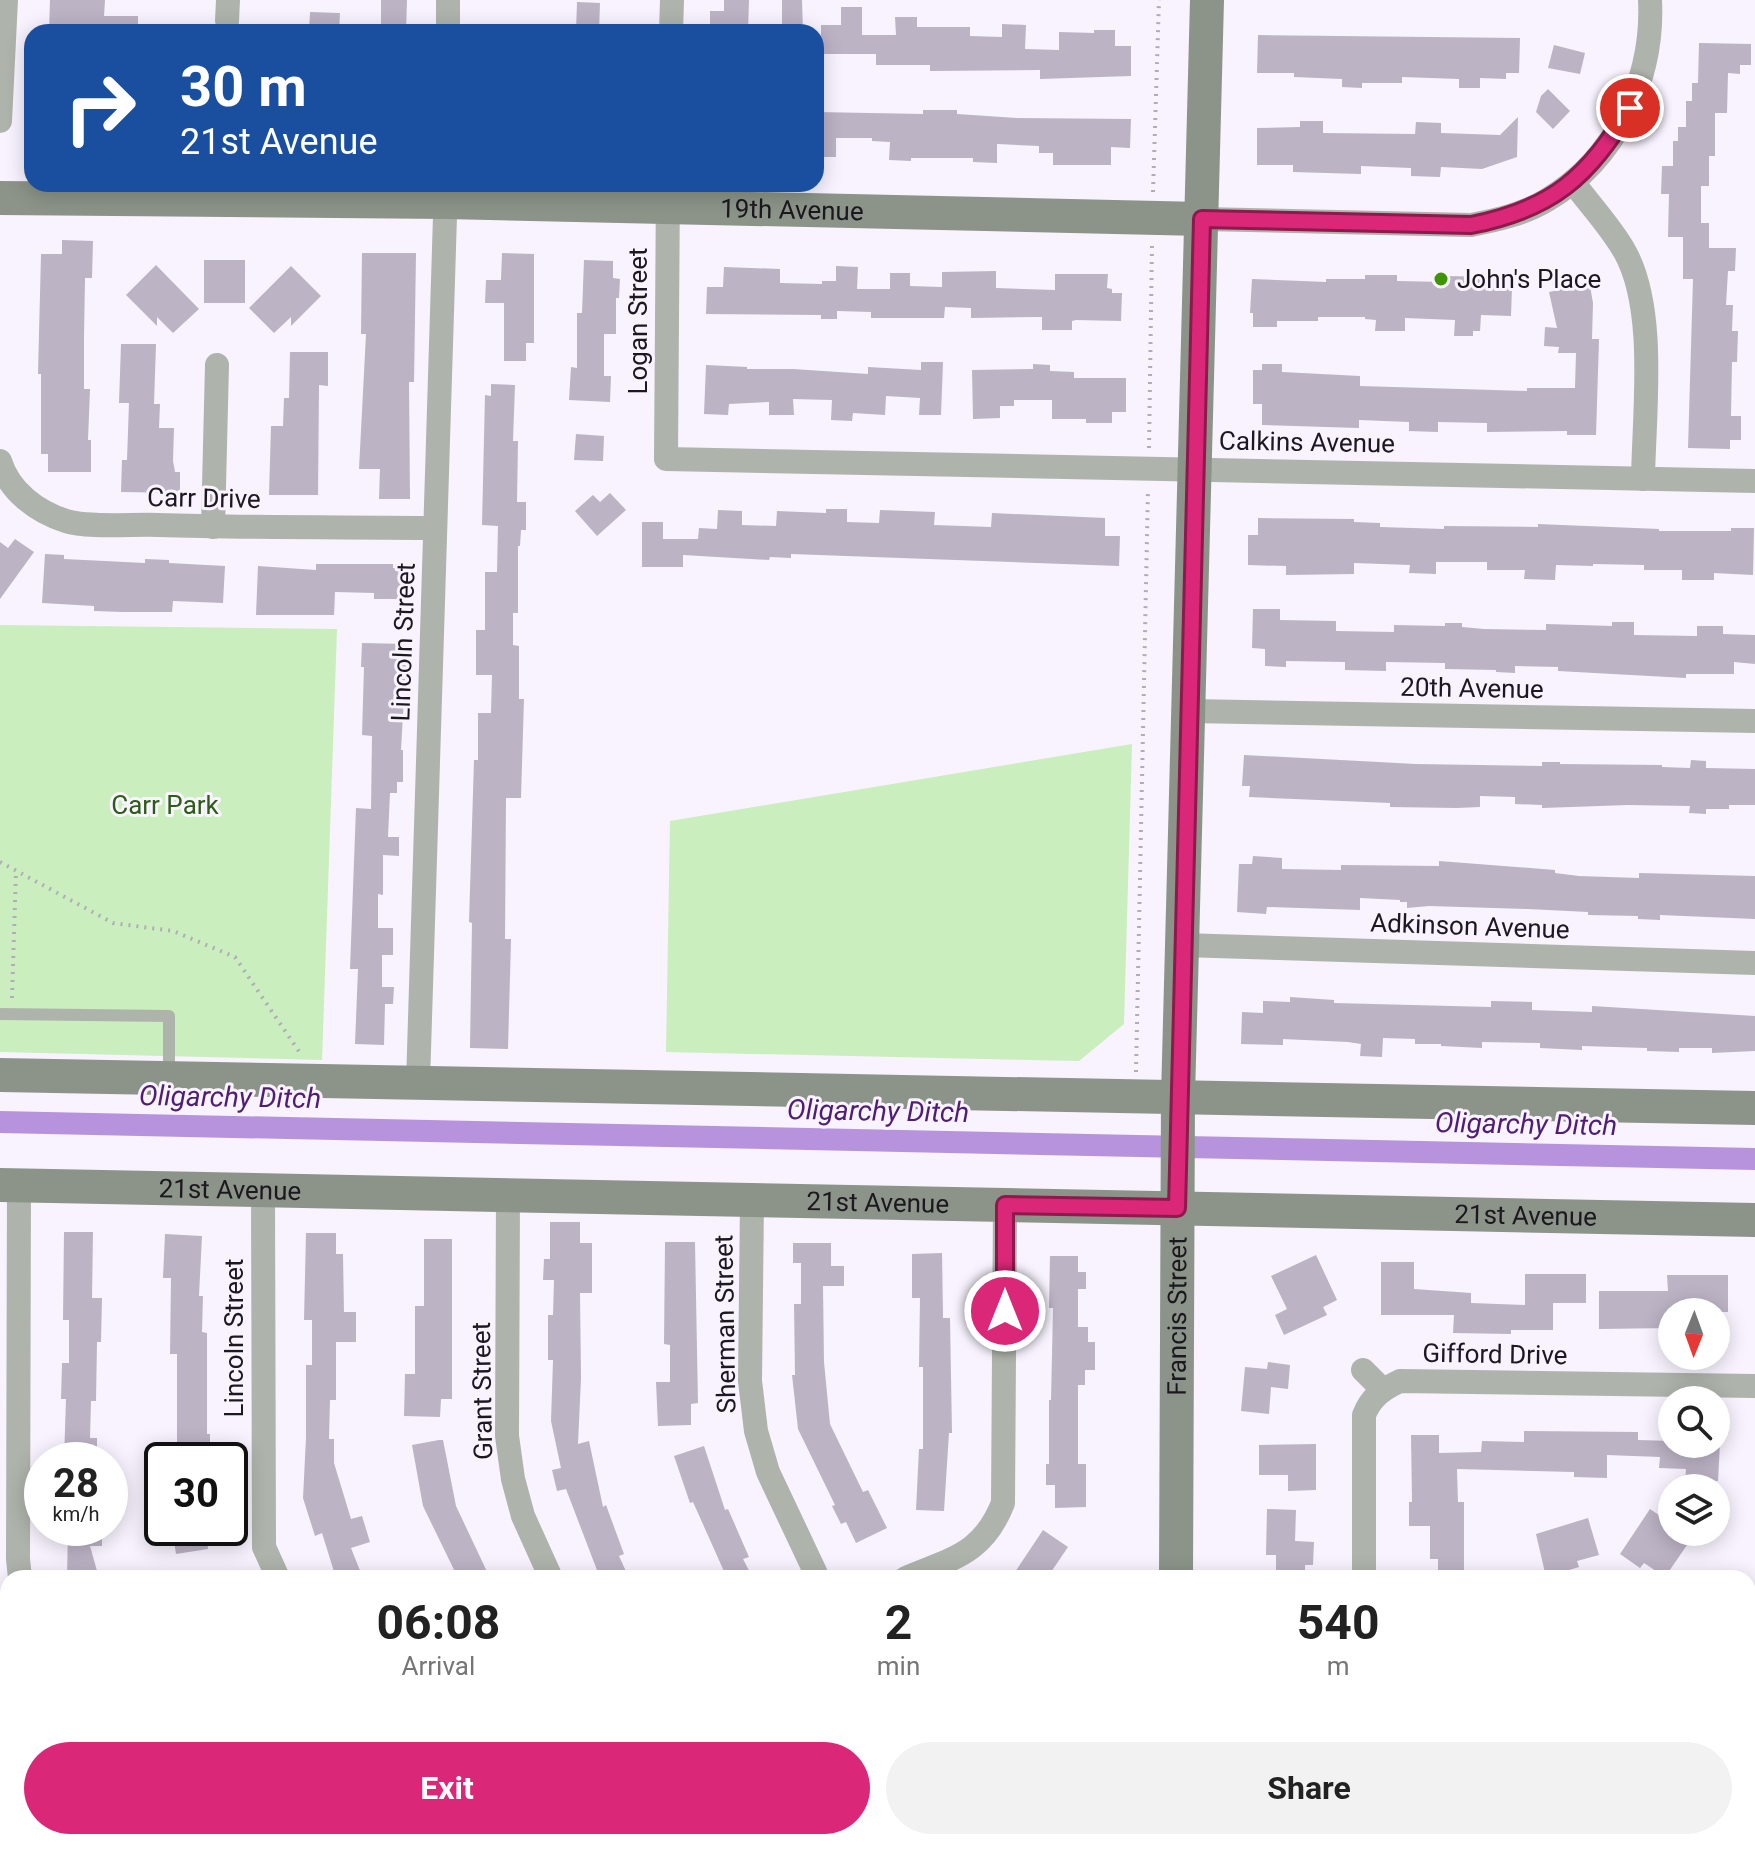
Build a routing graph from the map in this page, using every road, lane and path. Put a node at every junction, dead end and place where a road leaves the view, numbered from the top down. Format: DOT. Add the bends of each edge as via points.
graph roads {
  1 [pos="6,0"];
  2 [pos="448,0"];
  3 [pos="672,0"];
  4 [pos="1159,0"];
  5 [pos="1207,0"];
  6 [pos="1650,0"];
  7 [pos="448,24"];
  8 [pos="671,24"];
  9 [pos="0,121"];
  10 [pos="1573,182"];
  11 [pos="446,193"];
  12 [pos="667,196"];
  13 [pos="0,198"];
  14 [pos="1152,218"];
  15 [pos="1202,219"];
  16 [pos="217,365"];
  17 [pos="666,459"];
  18 [pos="0,461"];
  19 [pos="1149,467"];
  20 [pos="1195,468"];
  21 [pos="1643,479"];
  22 [pos="1755,481"];
  23 [pos="213,527"];
  24 [pos="435,528"];
  25 [pos="1189,711"];
  26 [pos="1755,721"];
  27 [pos="0,862"];
  28 [pos="16,871"];
  29 [pos="1182,945"];
  30 [pos="1755,963"];
  31 [pos="12,998"];
  32 [pos="0,1014"];
  33 [pos="303,1059"];
  34 [pos="0,1075"];
  35 [pos="169,1078"];
  36 [pos="1136,1079"];
  37 [pos="418,1083"];
  38 [pos="1755,1108"];
  39 [pos="1178,1111"];
  40 [pos="10,1185"];
  41 [pos="263,1190"];
  42 [pos="508,1195"];
  43 [pos="752,1200"];
  44 [pos="1005,1205"];
  45 [pos="1177,1208"];
  46 [pos="1755,1220"];
  47 [pos="1363,1370"];
  48 [pos="1755,1386"];
  49 [pos="1382,1389"];
  50 [pos="19,1570"];
  51 [pos="274,1570"];
  52 [pos="547,1570"];
  53 [pos="814,1570"];
  54 [pos="924,1570"];
  55 [pos="1176,1570"];
  56 [pos="1364,1570"];
  1 -- 9 [label="street"];
  2 -- 7 [label="street"];
  3 -- 8 [label="street"];
  4 -- 14 [label="path"];
  5 -- 15 [label="street, Francis Street"];
  6 -- 10 [label="street, 19th Avenue" via="1645,63 1630,108 1606,148"];
  10 -- 15 [label="street, 19th Avenue" via="1504,219 1471,225"];
  10 -- 21 [label="street" via="1624,250 1637,277 1645,317"];
  11 -- 12 [label="street, 19th Avenue"];
  11 -- 13 [label="street, 19th Avenue"];
  11 -- 24 [label="street, Lincoln Street"];
  12 -- 14 [label="street, 19th Avenue"];
  12 -- 17 [label="street, Logan Street"];
  14 -- 15 [label="street, 19th Avenue"];
  14 -- 19 [label="path"];
  15 -- 20 [label="street, Francis Street"];
  16 -- 23 [label="street"];
  17 -- 19 [label="street, Calkins Avenue"];
  18 -- 23 [label="street, Carr Drive" via="21,495 43,512 69,522"];
  19 -- 20 [label="street, Calkins Avenue"];
  19 -- 36 [label="path"];
  20 -- 21 [label="street, Calkins Avenue"];
  20 -- 25 [label="street, Francis Street"];
  21 -- 22 [label="street, Calkins Avenue"];
  23 -- 24 [label="street, Carr Drive"];
  24 -- 37 [label="street, Lincoln Street"];
  25 -- 26 [label="street, 20th Avenue"];
  25 -- 29 [label="street, Francis Street"];
  27 -- 28 [label="path"];
  28 -- 31 [label="path"];
  28 -- 33 [label="path" via="113,923 173,931 235,957"];
  29 -- 30 [label="street, Adkinson Avenue"];
  29 -- 39 [label="street, Francis Street"];
  32 -- 35 [label="lane" via="169,1016"];
  34 -- 35 [label="street"];
  35 -- 37 [label="street"];
  37 -- 39 [label="street"];
  38 -- 39 [label="street"];
  39 -- 45 [label="street, Francis Street"];
  40 -- 41 [label="street, 21st Avenue"];
  40 -- 50 [label="street"];
  41 -- 42 [label="street, 21st Avenue"];
  41 -- 51 [label="street, Lincoln Street" via="264,1547"];
  42 -- 43 [label="street, 21st Avenue"];
  42 -- 52 [label="street, Grant Street" via="507,1436 523,1516"];
  43 -- 44 [label="street, 21st Avenue"];
  43 -- 53 [label="street, Sherman Street" via="750,1381 756,1431 768,1472"];
  44 -- 45 [label="street, 21st Avenue"];
  44 -- 54 [label="street" via="1003,1503 986,1536 970,1550"];
  45 -- 46 [label="street, 21st Avenue"];
  45 -- 55 [label="street, Francis Street"];
  47 -- 49 [label="street"];
  48 -- 49 [label="street, Gifford Drive" via="1400,1381"];
  49 -- 56 [label="street" via="1364,1415"];
}
